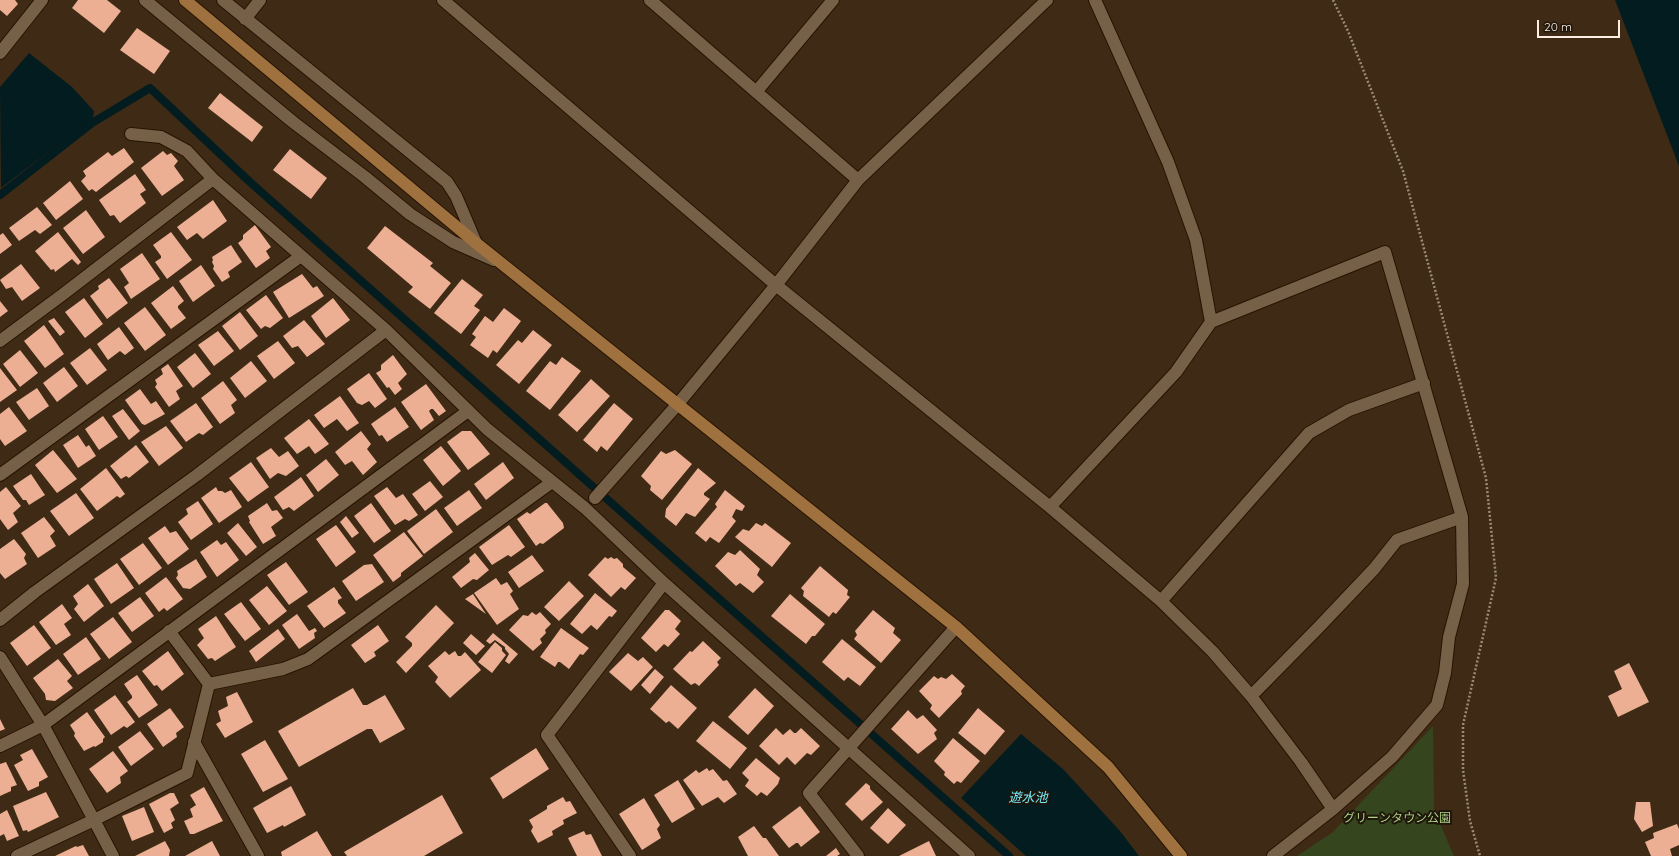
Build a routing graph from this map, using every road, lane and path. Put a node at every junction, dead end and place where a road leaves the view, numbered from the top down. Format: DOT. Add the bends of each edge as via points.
graph roads {
  1 [pos="42,0"];
  2 [pos="145,0"];
  3 [pos="185,0"];
  4 [pos="222,0"];
  5 [pos="260,0"];
  6 [pos="443,0"];
  7 [pos="832,0"];
  8 [pos="1047,0"];
  9 [pos="1095,0"];
  10 [pos="656,2"];
  11 [pos="245,18"];
  12 [pos="0,51"];
  13 [pos="756,92"];
  14 [pos="130,134"];
  15 [pos="213,179"];
  16 [pos="858,180"];
  17 [pos="476,243"];
  18 [pos="301,256"];
  19 [pos="503,264"];
  20 [pos="776,284"];
  21 [pos="1211,322"];
  22 [pos="386,330"];
  23 [pos="0,341"];
  24 [pos="1424,383"];
  25 [pos="677,404"];
  26 [pos="468,410"];
  27 [pos="0,475"];
  28 [pos="552,482"];
  29 [pos="595,498"];
  30 [pos="1050,507"];
  31 [pos="1462,517"];
  32 [pos="664,583"];
  33 [pos="1161,601"];
  34 [pos="0,620"];
  35 [pos="956,627"];
  36 [pos="169,631"];
  37 [pos="0,657"];
  38 [pos="209,684"];
  39 [pos="1251,696"];
  40 [pos="43,725"];
  41 [pos="194,742"];
  42 [pos="0,746"];
  43 [pos="848,749"];
  44 [pos="1333,809"];
  45 [pos="94,820"];
  46 [pos="17,856"];
  47 [pos="113,856"];
  48 [pos="258,856"];
  49 [pos="630,856"];
  50 [pos="858,856"];
  51 [pos="969,856"];
  52 [pos="1180,856"];
  53 [pos="1273,856"];
  1 -- 12 [label="street"];
  2 -- 19 [label="street" via="410,214 453,242"];
  3 -- 17 [label="street"];
  4 -- 11 [label="street"];
  5 -- 11 [label="street"];
  6 -- 20 [label="street"];
  7 -- 13 [label="street"];
  8 -- 16 [label="street"];
  9 -- 21 [label="street" via="1168,162 1196,240"];
  10 -- 13 [label="street"];
  11 -- 17 [label="street" via="448,182"];
  13 -- 16 [label="street"];
  14 -- 15 [label="street" via="161,137 187,151"];
  15 -- 18 [label="street"];
  15 -- 23 [label="street"];
  16 -- 20 [label="street"];
  17 -- 19 [label="street"];
  18 -- 22 [label="street"];
  18 -- 27 [label="street"];
  19 -- 25 [label="street"];
  20 -- 25 [label="street"];
  20 -- 30 [label="street"];
  21 -- 24 [label="street" via="1385,252"];
  21 -- 30 [label="street" via="1176,372"];
  22 -- 26 [label="street"];
  22 -- 34 [label="street" via="197,475"];
  24 -- 31 [label="street"];
  24 -- 33 [label="street" via="1348,410 1309,433"];
  25 -- 29 [label="street"];
  25 -- 35 [label="street"];
  26 -- 28 [label="street" via="487,429"];
  26 -- 36 [label="street"];
  28 -- 32 [label="street" via="585,508"];
  28 -- 38 [label="street" via="308,659 284,669"];
  30 -- 33 [label="street"];
  31 -- 39 [label="street" via="1397,540 1374,569"];
  31 -- 44 [label="street" via="1463,584 1450,637 1446,673 1437,705 1392,757"];
  32 -- 43 [label="street"];
  32 -- 49 [label="street" via="547,735"];
  33 -- 39 [label="street" via="1213,652"];
  35 -- 43 [label="street"];
  35 -- 52 [label="street" via="1108,767"];
  36 -- 38 [label="street"];
  36 -- 40 [label="street"];
  37 -- 40 [label="street"];
  38 -- 41 [label="street"];
  39 -- 44 [label="street"];
  40 -- 42 [label="street"];
  40 -- 45 [label="street"];
  41 -- 45 [label="street" via="187,772"];
  41 -- 48 [label="street"];
  43 -- 50 [label="street" via="809,793"];
  43 -- 51 [label="street"];
  44 -- 53 [label="street"];
  45 -- 46 [label="street"];
  45 -- 47 [label="street"];
}
